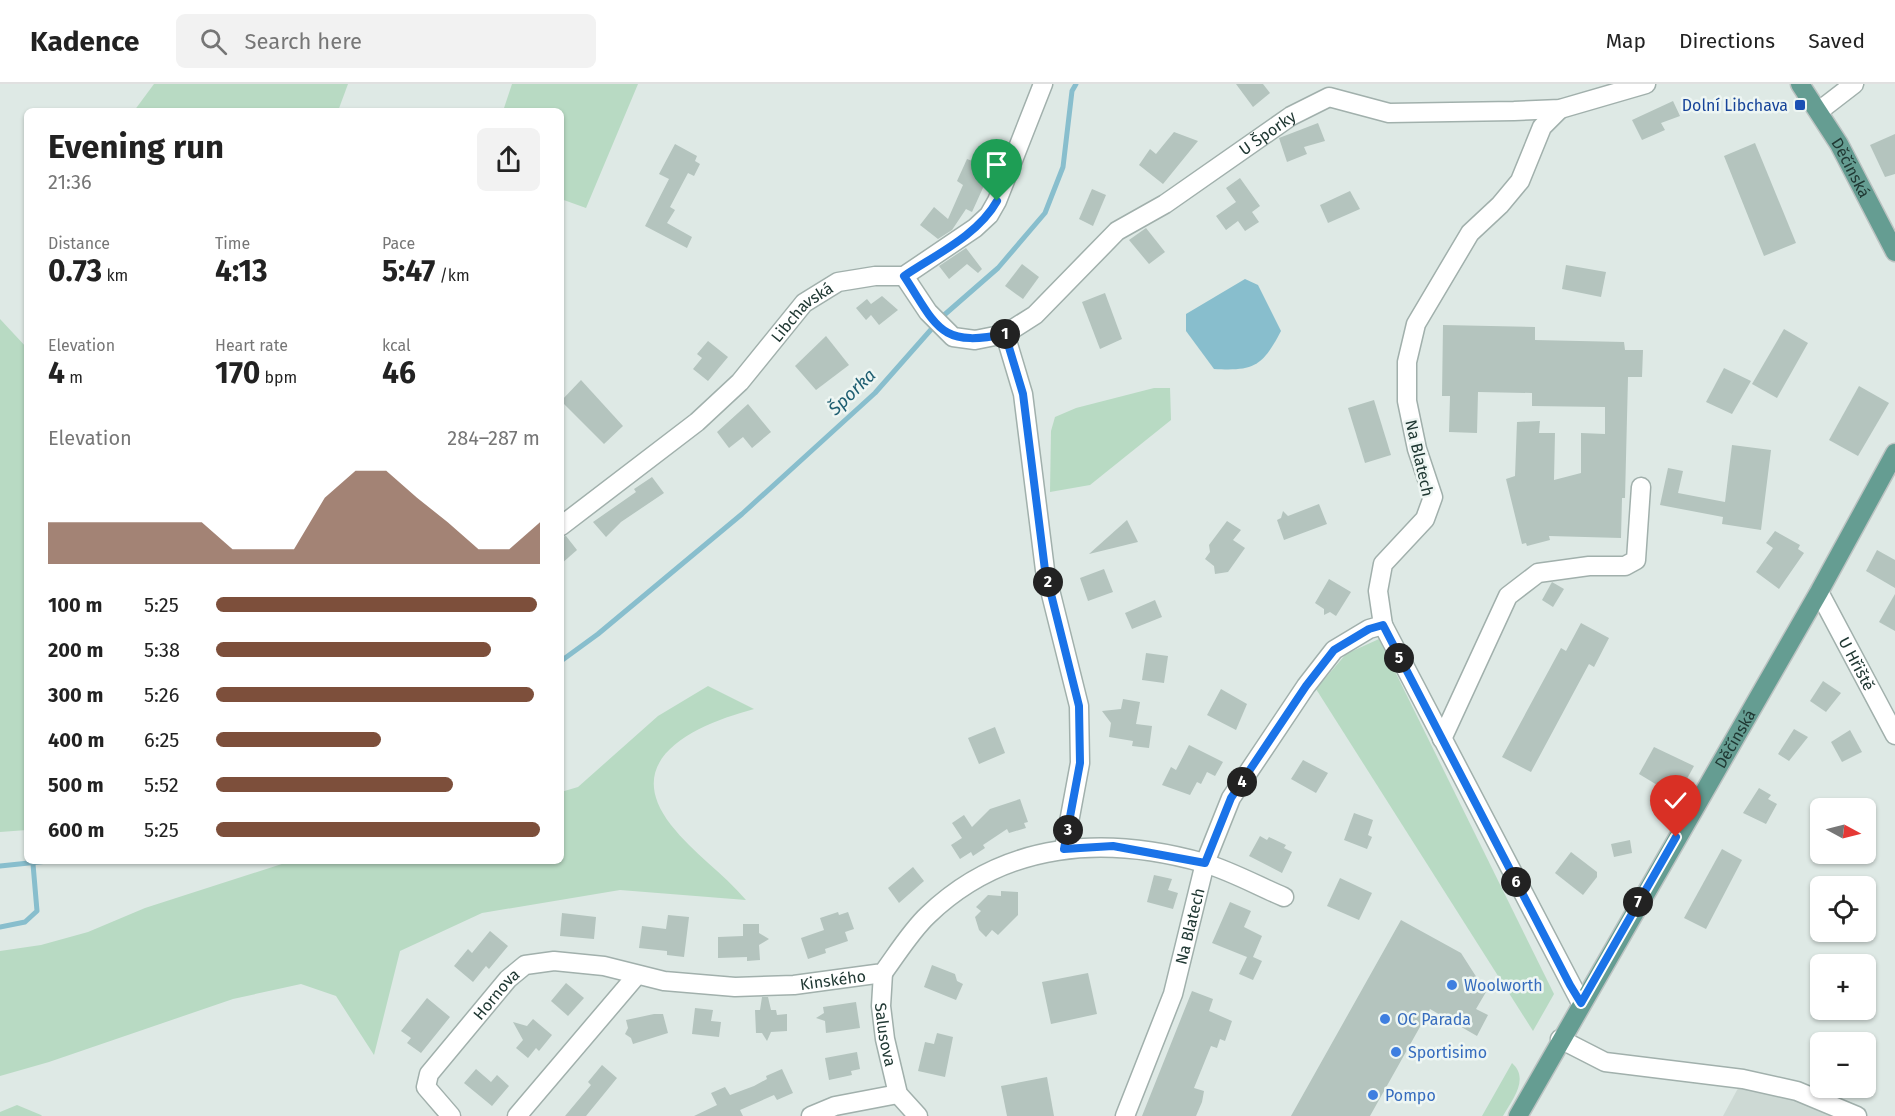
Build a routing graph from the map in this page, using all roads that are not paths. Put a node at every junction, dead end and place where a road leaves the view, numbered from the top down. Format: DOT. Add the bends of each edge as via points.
graph roads {
  1 [pos="1043,84"];
  2 [pos="1646,84"];
  3 [pos="1800,84"];
  4 [pos="1854,84"];
  5 [pos="1331,91"];
  6 [pos="1560,109"];
  7 [pos="1819,111"];
  8 [pos="1895,252"];
  9 [pos="904,276"];
  10 [pos="1005,334"];
  11 [pos="1895,453"];
  12 [pos="1641,487"];
  13 [pos="564,524"];
  14 [pos="1819,592"];
  15 [pos="1376,627"];
  16 [pos="1895,735"];
  17 [pos="1442,739"];
  18 [pos="1064,849"];
  19 [pos="1205,863"];
  20 [pos="1284,897"];
  21 [pos="883,973"];
  22 [pos="637,975"];
  23 [pos="1581,1003"];
  24 [pos="1560,1039"];
  25 [pos="898,1094"];
  26 [pos="451,1116"];
  27 [pos="517,1116"];
  28 [pos="811,1116"];
  29 [pos="918,1116"];
  30 [pos="1125,1116"];
  31 [pos="1518,1116"];
  32 [pos="1857,1116"];
  1 -- 9 [label="street" via="990,214"];
  2 -- 6 [label="street, U Šporky"];
  3 -- 7 [label="main road, Děčínská"];
  4 -- 7 [label="street"];
  5 -- 6 [label="street, U Šporky" via="1389,113"];
  5 -- 10 [label="street, U Šporky" via="1165,204 1117,231 1035,315"];
  6 -- 15 [label="street, Na Blatech" via="1542,127 1520,181 1470,234 1416,324 1407,362 1407,401 1432,498 1425,519 1383,564"];
  7 -- 8 [label="main road, Děčínská"];
  9 -- 10 [label="street, U Šporky" via="928,312 953,337 975,340"];
  9 -- 13 [label="street, Libchavská" via="838,282 804,303 740,382 697,422"];
  10 -- 18 [label="street" via="1023,394 1045,570 1079,706 1080,763"];
  11 -- 14 [label="main road, Děčínská"];
  12 -- 17 [label="street" via="1636,560 1625,566 1538,573 1508,596"];
  14 -- 16 [label="street, U Hřiště"];
  14 -- 23 [label="main road, Děčínská"];
  15 -- 17 [label="street"];
  15 -- 19 [label="street, Na Blatech" via="1334,650 1306,686 1231,798"];
  17 -- 23 [label="street"];
  18 -- 19 [label="street, Kinského" via="1113,846"];
  18 -- 21 [label="street, Kinského" via="1016,861 972,879 927,916"];
  19 -- 20 [label="street, Kinského"];
  19 -- 30 [label="street, Na Blatech" via="1173,994"];
  21 -- 22 [label="street, Kinského" via="794,985 735,987"];
  21 -- 25 [label="street, Salusova" via="885,1039"];
  22 -- 26 [label="street, Hornova" via="604,966 554,961 525,965 508,979 429,1074 426,1087"];
  22 -- 27 [label="street"];
  23 -- 24 [label="main road, Děčínská"];
  24 -- 31 [label="main road, Děčínská"];
  24 -- 32 [label="street" via="1605,1062 1743,1079 1797,1091"];
  25 -- 28 [label="street" via="835,1106"];
  25 -- 29 [label="street, Salusova"];
}
